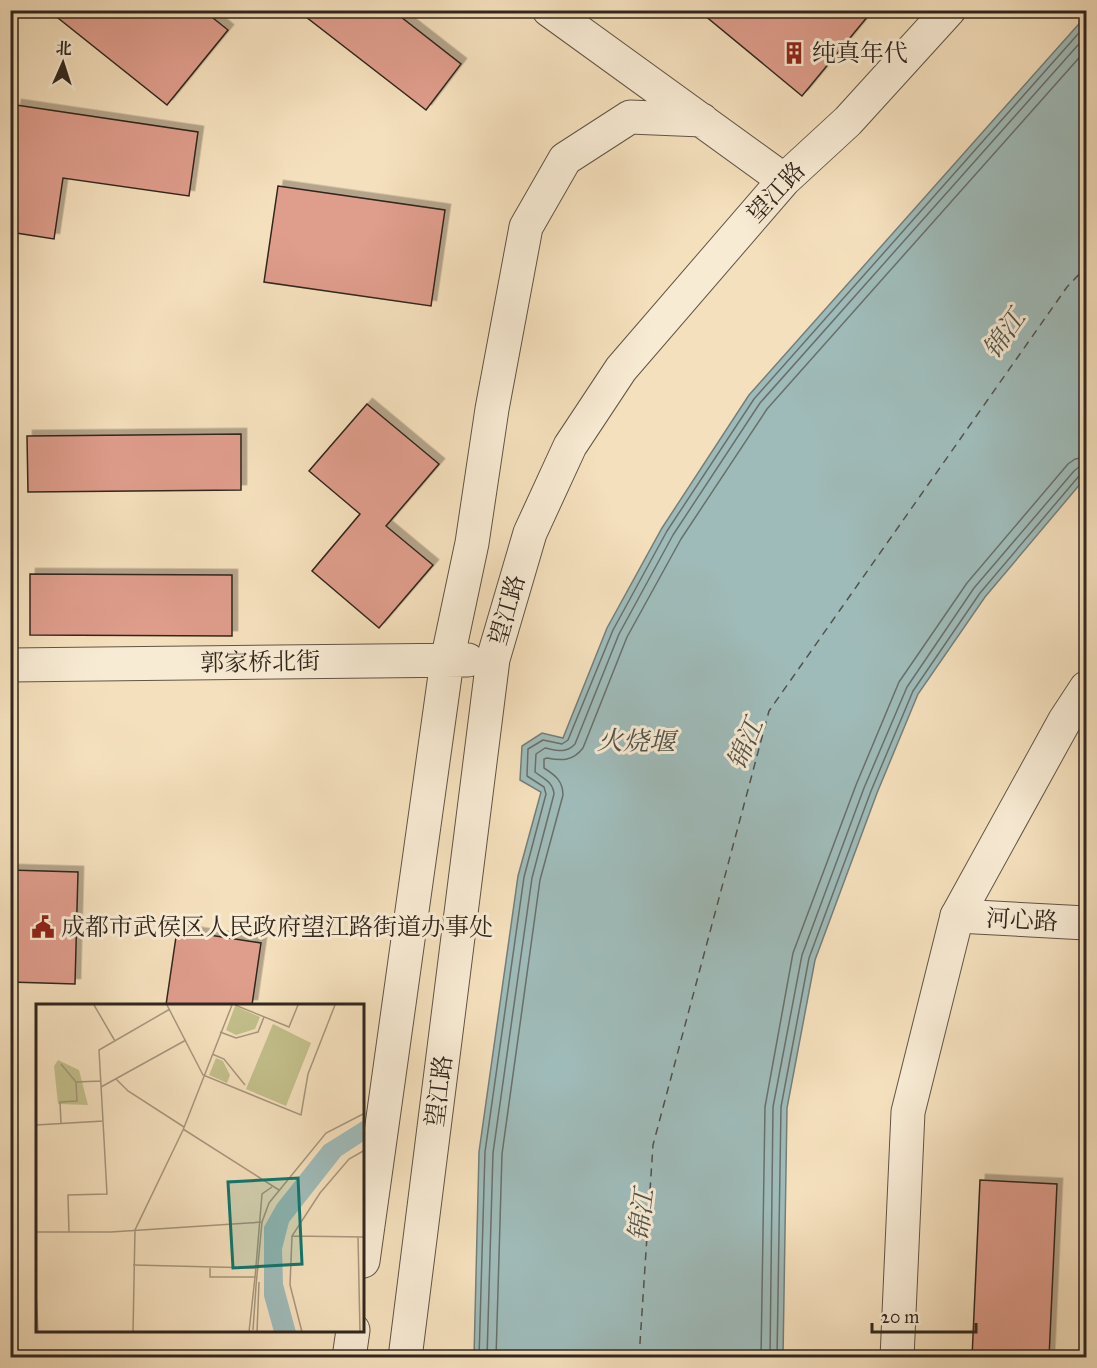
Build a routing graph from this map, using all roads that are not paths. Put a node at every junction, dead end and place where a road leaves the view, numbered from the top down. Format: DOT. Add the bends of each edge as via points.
graph roads {
  1 [pos="549,10"];
  2 [pos="949,10"];
  3 [pos="702,120"];
  4 [pos="784,180"];
  5 [pos="502,660"];
  6 [pos="447,661"];
  7 [pos="10,665"];
  8 [pos="1086,688"];
  9 [pos="957,916"];
  10 [pos="1086,923"];
  11 [pos="364,1254"];
  12 [pos="353,1332"];
  13 [pos="349,1358"];
  14 [pos="405,1358"];
  15 [pos="897,1358"];
  1 -- 3 [label="street"];
  2 -- 4 [label="street, 望江路" via="848,121"];
  3 -- 4 [label="street"];
  3 -- 6 [label="street, 望江路" via="630,117 565,159 526,226 472,543"];
  4 -- 5 [label="street, 望江路" via="621,369 570,446 530,533"];
  5 -- 6 [label="street, 郭家桥北街"];
  5 -- 14 [label="street, 望江路"];
  6 -- 7 [label="street, 郭家桥北街"];
  6 -- 11 [label="street, 望江路"];
  8 -- 9 [label="street"];
  9 -- 10 [label="street, 河心路"];
  9 -- 15 [label="street" via="908,1112"];
  12 -- 13 [label="street"];
}
